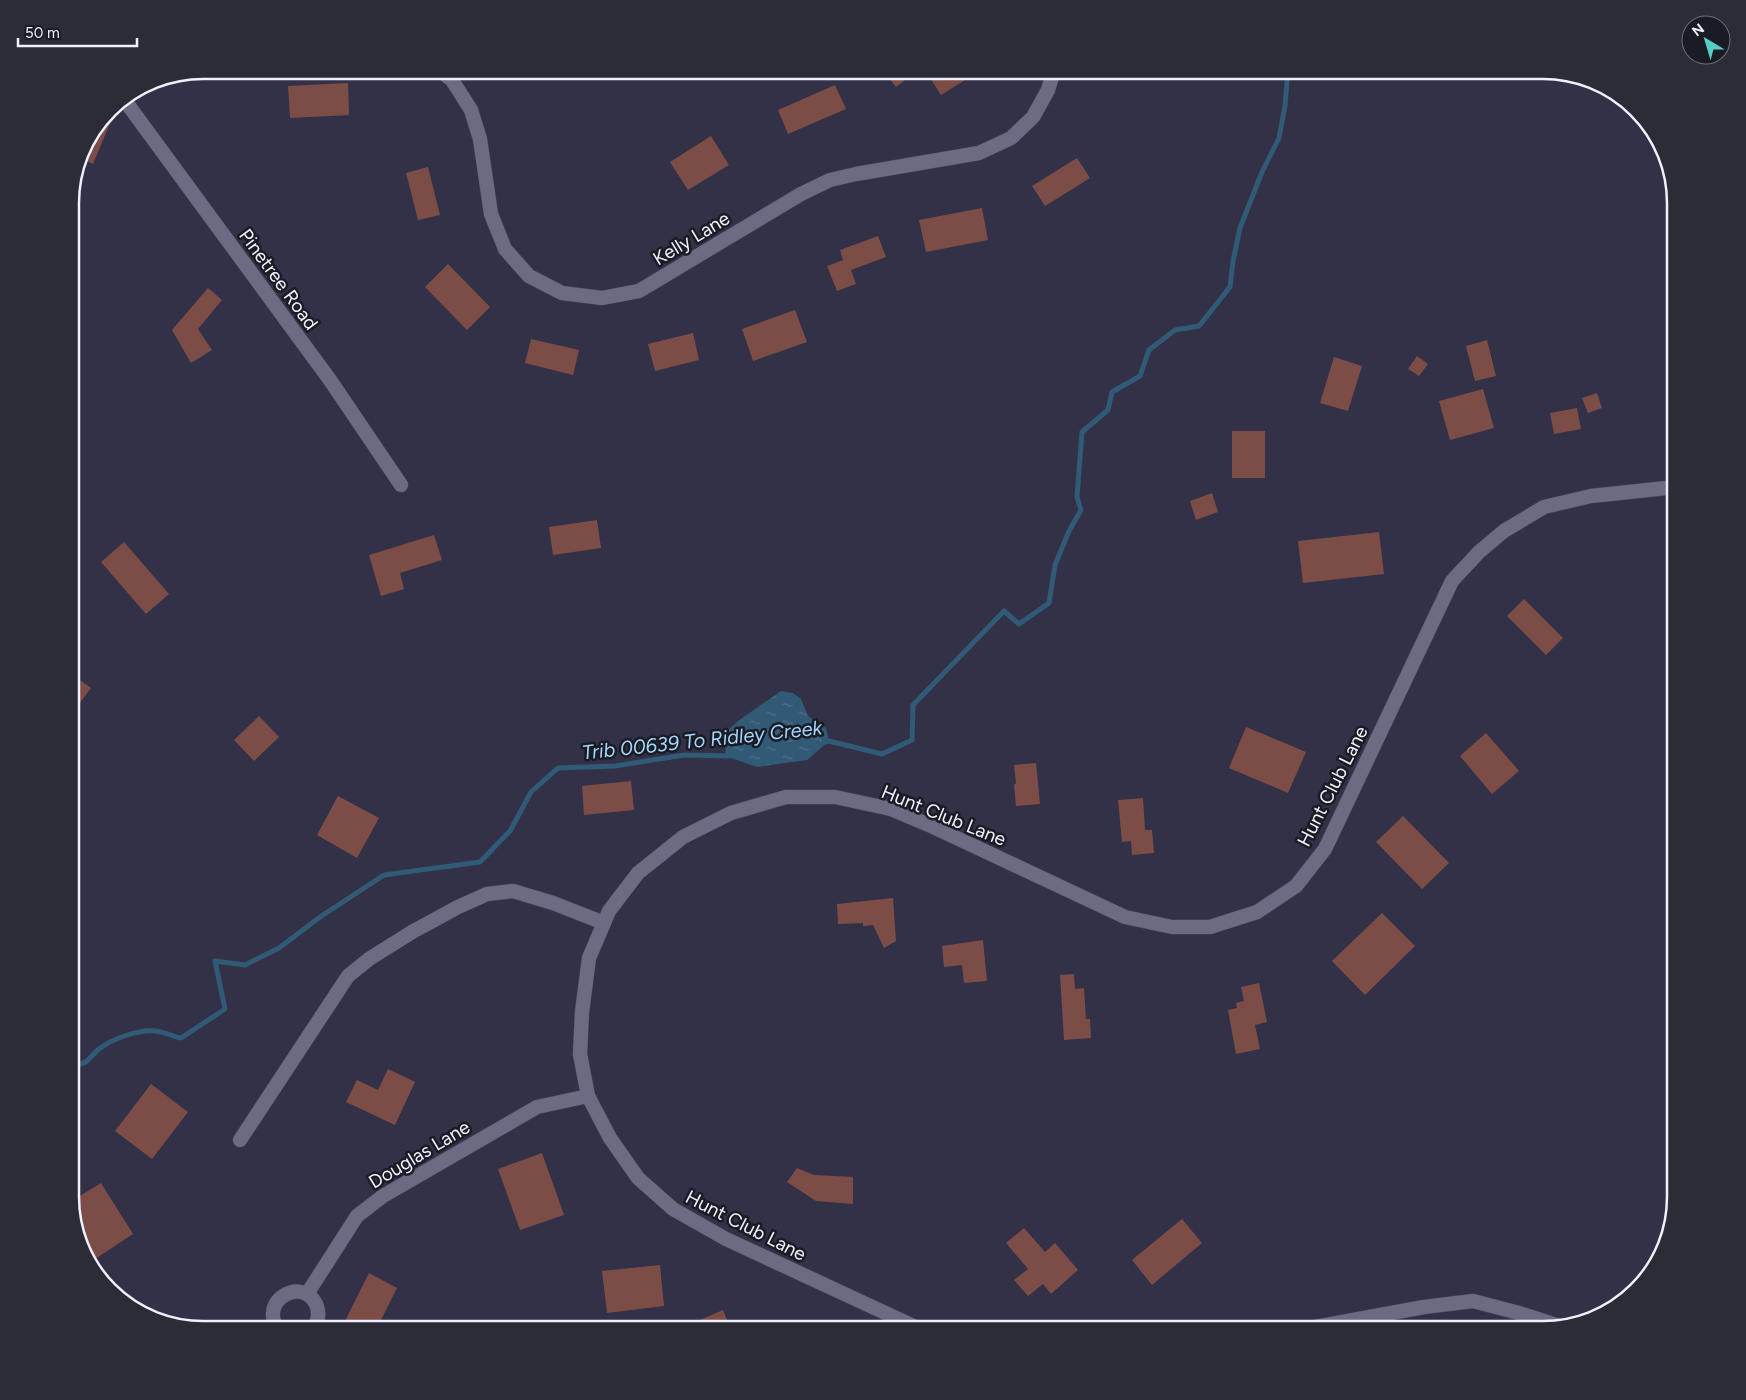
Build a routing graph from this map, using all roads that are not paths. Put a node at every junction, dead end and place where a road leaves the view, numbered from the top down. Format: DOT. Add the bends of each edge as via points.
graph roads {
  1 [pos="451,79"];
  2 [pos="1051,79"];
  3 [pos="128,105"];
  4 [pos="401,485"];
  5 [pos="1667,488"];
  6 [pos="604,923"];
  7 [pos="588,1096"];
  8 [pos="240,1140"];
  9 [pos="307,1294"];
  10 [pos="273,1321"];
  11 [pos="317,1321"];
  12 [pos="903,1321"];
  13 [pos="1347,1321"];
  14 [pos="1545,1321"];
  1 -- 2 [label="street, Kelly Lane" via="471,110 480,139 491,214 505,249 529,276 562,293 602,298 639,291 830,180 979,153 1012,138 1033,117"];
  3 -- 4 [label="street, Pinetree Road" via="330,380"];
  5 -- 6 [label="street, Hunt Club Lane" via="1591,496 1544,507 1504,531 1479,552 1452,581 1325,849 1296,886 1257,912 1210,928 1172,927 1125,917 891,809 835,797 786,797 731,812 683,837 638,873 609,911"];
  6 -- 7 [label="street, Hunt Club Lane" via="589,958 582,1012 580,1054"];
  6 -- 8 [label="street" via="513,891 487,894 412,932 348,976"];
  7 -- 9 [label="street, Douglas Lane" via="537,1107 383,1196 357,1216"];
  7 -- 12 [label="street, Hunt Club Lane" via="610,1138 638,1178 673,1209 726,1239"];
  9 -- 10 [label="street" via="284,1294 274,1306"];
  9 -- 11 [label="street" via="317,1306"];
  13 -- 14 [label="street" via="1473,1301"];
}
